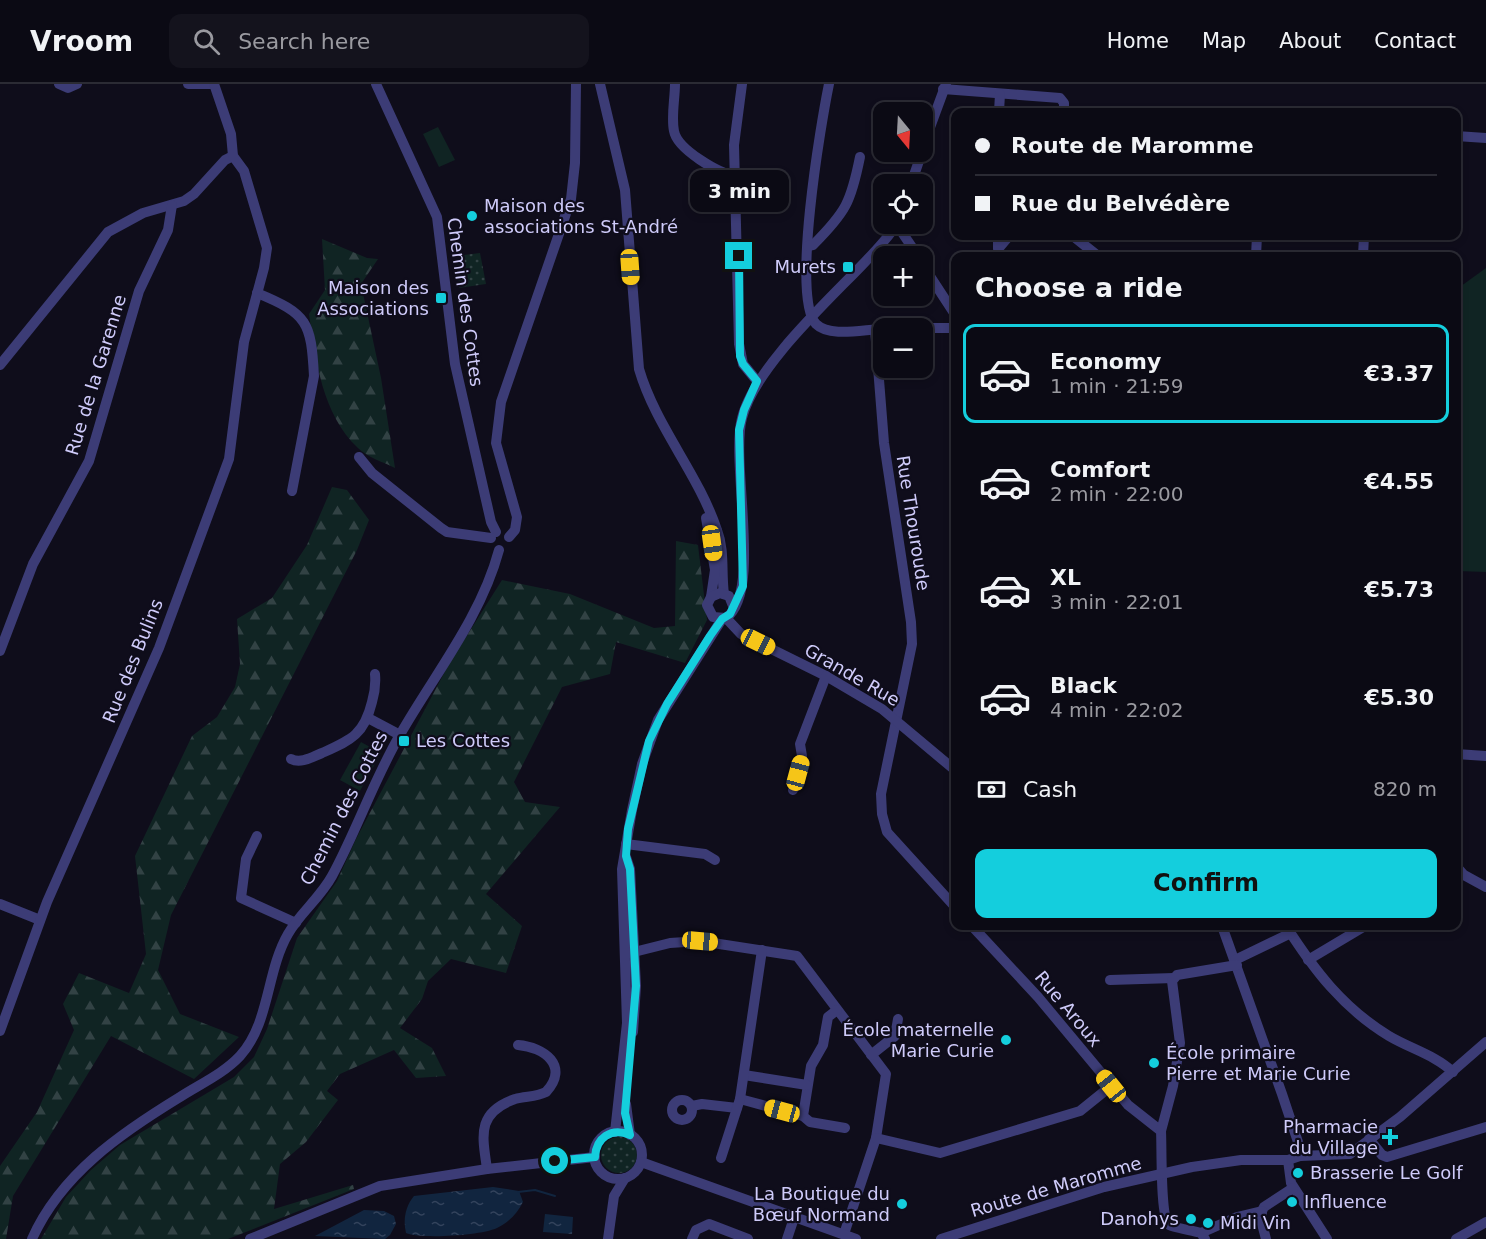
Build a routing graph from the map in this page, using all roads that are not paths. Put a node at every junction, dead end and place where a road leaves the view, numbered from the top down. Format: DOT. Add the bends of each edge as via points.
graph roads {
  1 [pos="59,84"];
  2 [pos="77,84"];
  3 [pos="188,84"];
  4 [pos="213,84"];
  5 [pos="376,84"];
  6 [pos="576,84"];
  7 [pos="600,84"];
  8 [pos="675,84"];
  9 [pos="742,84"];
  10 [pos="829,84"];
  11 [pos="945,87"];
  12 [pos="963,88"];
  13 [pos="1000,94"];
  14 [pos="999,108"];
  15 [pos="1064,108"];
  16 [pos="933,120"];
  17 [pos="1461,136"];
  18 [pos="1486,138"];
  19 [pos="233,156"];
  20 [pos="860,157"];
  21 [pos="736,176"];
  22 [pos="172,205"];
  23 [pos="888,234"];
  24 [pos="998,240"];
  25 [pos="1006,240"];
  26 [pos="1078,240"];
  27 [pos="808,246"];
  28 [pos="1093,252"];
  29 [pos="933,281"];
  30 [pos="257,293"];
  31 [pos="951,308"];
  32 [pos="812,318"];
  33 [pos="933,328"];
  34 [pos="951,328"];
  35 [pos="873,329"];
  36 [pos="0,365"];
  37 [pos="881,378"];
  38 [pos="757,381"];
  39 [pos="662,423"];
  40 [pos="359,457"];
  41 [pos="292,491"];
  42 [pos="494,535"];
  43 [pos="509,537"];
  44 [pos="499,550"];
  45 [pos="711,597"];
  46 [pos="732,598"];
  47 [pos="720,618"];
  48 [pos="0,651"];
  49 [pos="375,674"];
  50 [pos="826,676"];
  51 [pos="368,718"];
  52 [pos="896,720"];
  53 [pos="400,735"];
  54 [pos="1461,754"];
  55 [pos="1486,756"];
  56 [pos="291,759"];
  57 [pos="951,767"];
  58 [pos="793,790"];
  59 [pos="257,836"];
  60 [pos="627,844"];
  61 [pos="715,860"];
  62 [pos="1461,872"];
  63 [pos="1486,887"];
  64 [pos="951,903"];
  65 [pos="0,904"];
  66 [pos="40,920"];
  67 [pos="296,923"];
  68 [pos="976,930"];
  69 [pos="1224,930"];
  70 [pos="1287,930"];
  71 [pos="1290,930"];
  72 [pos="1358,930"];
  73 [pos="762,950"];
  74 [pos="631,953"];
  75 [pos="1308,960"];
  76 [pos="1236,962"];
  77 [pos="1174,978"];
  78 [pos="1110,980"];
  79 [pos="631,986"];
  80 [pos="837,1010"];
  81 [pos="898,1019"];
  82 [pos="0,1031"];
  83 [pos="1486,1042"];
  84 [pos="518,1045"];
  85 [pos="871,1055"];
  86 [pos="1454,1072"];
  87 [pos="744,1075"];
  88 [pos="807,1085"];
  89 [pos="1111,1086"];
  90 [pos="739,1103"];
  91 [pos="692,1106"];
  92 [pos="803,1116"];
  93 [pos="1486,1127"];
  94 [pos="845,1128"];
  95 [pos="1161,1131"];
  96 [pos="615,1132"];
  97 [pos="630,1135"];
  98 [pos="876,1138"];
  99 [pos="1369,1139"];
  100 [pos="1300,1156"];
  101 [pos="595,1157"];
  102 [pos="721,1158"];
  103 [pos="1288,1160"];
  104 [pos="641,1162"];
  105 [pos="487,1169"];
  106 [pos="1162,1174"];
  107 [pos="607,1176"];
  108 [pos="625,1178"];
  109 [pos="1293,1188"];
  110 [pos="614,1196"];
  111 [pos="1262,1211"];
  112 [pos="794,1218"];
  113 [pos="1486,1222"];
  114 [pos="844,1234"];
  115 [pos="1203,1236"];
  116 [pos="32,1239"];
  117 [pos="250,1239"];
  118 [pos="608,1239"];
  119 [pos="692,1239"];
  120 [pos="748,1239"];
  121 [pos="788,1239"];
  122 [pos="856,1239"];
  123 [pos="941,1239"];
  124 [pos="1266,1239"];
  125 [pos="1326,1239"];
  126 [pos="1456,1239"];
  1 -- 2 [label="street" via="68,88"];
  3 -- 4 [label="street"];
  4 -- 19 [label="street, Rue des Bulins" via="231,134"];
  5 -- 42 [label="street, Chemin des Cottes" via="437,217 455,364"];
  6 -- 43 [label="street" via="571,199 501,402 498,421 496,443 517,517 516,530"];
  7 -- 39 [label="street" via="625,190 639,364 647,396"];
  8 -- 21 [label="street" via="674,132 681,144 727,175"];
  9 -- 21 [label="street" via="735,124"];
  10 -- 27 [label="street"];
  11 -- 12 [label="street"];
  11 -- 16 [label="street"];
  12 -- 13 [label="street"];
  13 -- 14 [label="street"];
  13 -- 15 [label="street" via="1060,98"];
  17 -- 18 [label="street"];
  19 -- 22 [label="street" via="217,167 194,194"];
  19 -- 30 [label="street, Rue des Bulins" via="242,166 265,239 266,261"];
  20 -- 27 [label="street" via="850,200 841,217"];
  21 -- 38 [label="street" via="740,356"];
  22 -- 36 [label="street" via="143,213 108,232"];
  22 -- 48 [label="street, Rue de la Garenne" via="168,230 136,300 89,461 33,564"];
  23 -- 32 [label="street"];
  24 -- 25 [label="street" via="998,249"];
  26 -- 28 [label="street"];
  27 -- 32 [label="street" via="806,293"];
  29 -- 31 [label="street"];
  30 -- 41 [label="street" via="290,307 304,319 313,359 314,376"];
  30 -- 66 [label="street, Rue des Bulins" via="244,342 226,469 155,658"];
  32 -- 35 [label="street" via="822,328"];
  32 -- 38 [label="street"];
  33 -- 34 [label="street"];
  37 -- 52 [label="street, Rue Thouroude" via="884,442 912,644"];
  38 -- 46 [label="street" via="739,430 744,575 743,586"];
  39 -- 45 [label="street" via="708,523 715,570"];
  39 -- 46 [label="street" via="706,501 718,532"];
  40 -- 42 [label="street" via="372,473 447,532"];
  42 -- 43 [label="street" via="502,531"];
  42 -- 44 [label="street" via="492,546"];
  43 -- 44 [label="street" via="509,545"];
  44 -- 53 [label="street, Chemin des Cottes" via="476,609"];
  45 -- 46 [label="street"];
  45 -- 47 [label="street" via="707,605"];
  46 -- 47 [label="street" via="730,614"];
  47 -- 50 [label="street, Grande Rue" via="741,634"];
  47 -- 60 [label="street" via="649,741"];
  49 -- 51 [label="street" via="377,686"];
  50 -- 52 [label="street, Grande Rue"];
  50 -- 58 [label="street" via="800,744 802,756"];
  51 -- 53 [label="street"];
  51 -- 56 [label="street" via="349,740 301,761"];
  52 -- 57 [label="street, Grande Rue"];
  52 -- 64 [label="street" via="881,794 884,823 893,840"];
  53 -- 67 [label="street, Chemin des Cottes" via="332,876"];
  54 -- 55 [label="street"];
  59 -- 67 [label="street" via="246,860 242,898"];
  60 -- 61 [label="street" via="705,854"];
  60 -- 74 [label="street"];
  62 -- 63 [label="street"];
  65 -- 66 [label="street"];
  66 -- 82 [label="street, Rue des Bulins"];
  67 -- 116 [label="street, Chemin des Cottes" via="287,936 256,1030 241,1055 99,1152 50,1203"];
  68 -- 89 [label="street, Rue Aroux"];
  69 -- 76 [label="street"];
  70 -- 76 [label="street"];
  71 -- 75 [label="street"];
  72 -- 75 [label="street"];
  73 -- 74 [label="street" via="693,941"];
  73 -- 80 [label="street" via="797,956"];
  73 -- 87 [label="street"];
  74 -- 79 [label="street"];
  75 -- 86 [label="street" via="1340,999 1360,1016"];
  76 -- 77 [label="street"];
  76 -- 100 [label="street"];
  77 -- 78 [label="street"];
  77 -- 95 [label="street" via="1179,1055"];
  79 -- 96 [label="street"];
  79 -- 97 [label="street" via="625,1113"];
  80 -- 85 [label="street"];
  80 -- 88 [label="street" via="828,1017 823,1045 811,1066"];
  81 -- 85 [label="street" via="895,1036"];
  83 -- 86 [label="street, Route de Maromme"];
  84 -- 105 [label="street" via="532,1046 550,1058 555,1080 546,1092 511,1101 488,1119 482,1136"];
  85 -- 98 [label="street" via="886,1074"];
  86 -- 99 [label="street, Route de Maromme"];
  87 -- 88 [label="street"];
  87 -- 90 [label="street"];
  88 -- 92 [label="street"];
  89 -- 95 [label="street, Rue Aroux"];
  89 -- 98 [label="street" via="1080,1111 940,1153"];
  90 -- 91 [label="street"];
  90 -- 92 [label="street"];
  90 -- 102 [label="street"];
  92 -- 94 [label="street" via="810,1122"];
  93 -- 99 [label="street" via="1387,1157"];
  95 -- 106 [label="street"];
  96 -- 97 [label="street"];
  96 -- 101 [label="street" via="598,1143"];
  97 -- 104 [label="street" via="641,1150"];
  98 -- 114 [label="street"];
  99 -- 100 [label="street, Route de Maromme" via="1344,1155"];
  100 -- 103 [label="street, Route de Maromme"];
  101 -- 105 [label="street"];
  101 -- 107 [label="street" via="598,1168"];
  103 -- 106 [label="street, Route de Maromme" via="1227,1161"];
  103 -- 109 [label="street"];
  104 -- 108 [label="street"];
  104 -- 112 [label="street"];
  105 -- 117 [label="street" via="380,1186"];
  106 -- 115 [label="street" via="1167,1222"];
  106 -- 123 [label="street, Route de Maromme" via="1090,1191"];
  107 -- 108 [label="street"];
  107 -- 110 [label="street"];
  108 -- 110 [label="street"];
  109 -- 111 [label="street"];
  109 -- 125 [label="street"];
  110 -- 118 [label="street"];
  111 -- 115 [label="street" via="1237,1217"];
  111 -- 124 [label="street"];
  112 -- 114 [label="street"];
  112 -- 121 [label="street"];
  113 -- 126 [label="street"];
  114 -- 122 [label="street"];
  119 -- 120 [label="street" via="696,1230 709,1224"];
}
